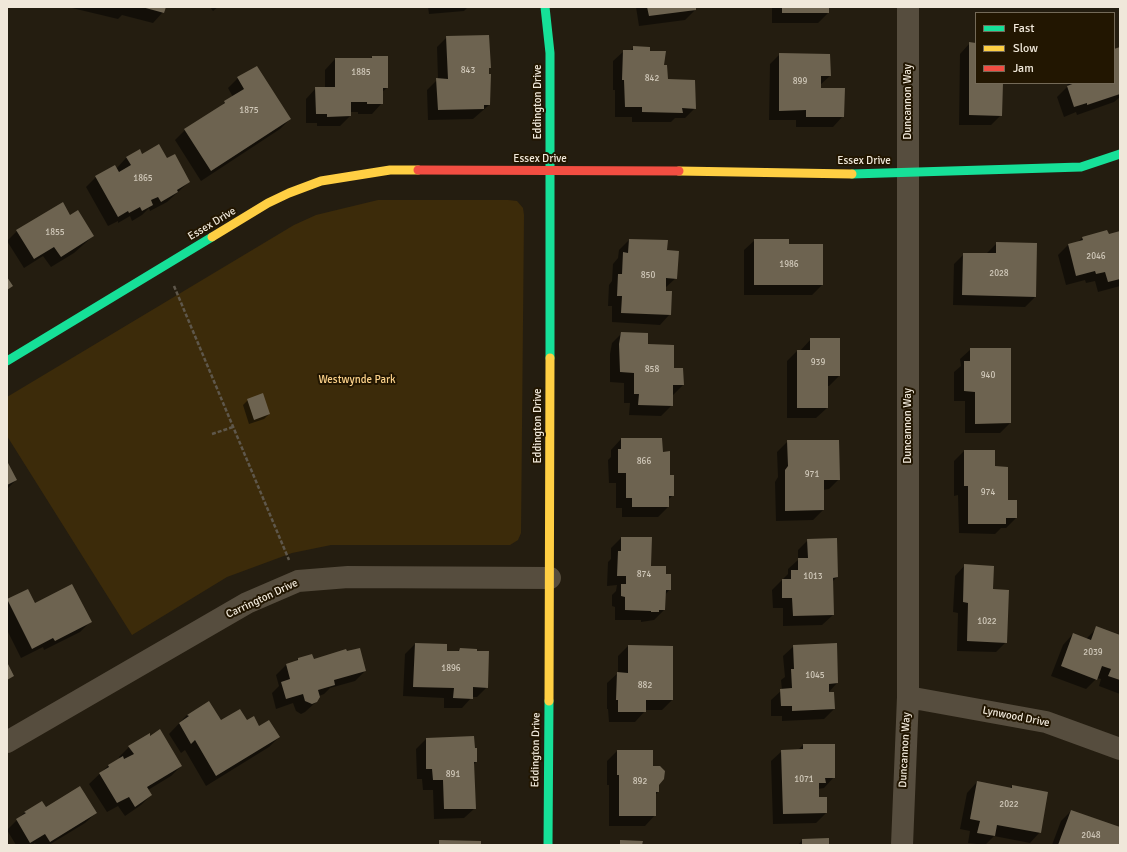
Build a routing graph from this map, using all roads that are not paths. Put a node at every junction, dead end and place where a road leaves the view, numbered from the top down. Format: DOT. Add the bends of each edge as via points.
graph roads {
  1 [pos="545,7"];
  2 [pos="908,7"];
  3 [pos="1120,154"];
  4 [pos="550,171"];
  5 [pos="908,173"];
  6 [pos="7,362"];
  7 [pos="550,578"];
  8 [pos="908,698"];
  9 [pos="7,742"];
  10 [pos="1120,749"];
  11 [pos="548,845"];
  12 [pos="902,845"];
  1 -- 4 [label="street, Eddington Drive" via="550,53"];
  2 -- 5 [label="street, Duncannon Way"];
  3 -- 5 [label="street, Essex Drive" via="1081,167"];
  4 -- 5 [label="street, Essex Drive"];
  4 -- 6 [label="street, Essex Drive" via="390,170 321,181 268,203"];
  4 -- 7 [label="street, Eddington Drive"];
  5 -- 8 [label="street, Duncannon Way"];
  7 -- 9 [label="street, Carrington Drive" via="348,577 298,581 246,603"];
  7 -- 11 [label="street, Eddington Drive"];
  8 -- 10 [label="street, Lynwood Drive" via="1046,722"];
  8 -- 12 [label="street, Duncannon Way"];
}
